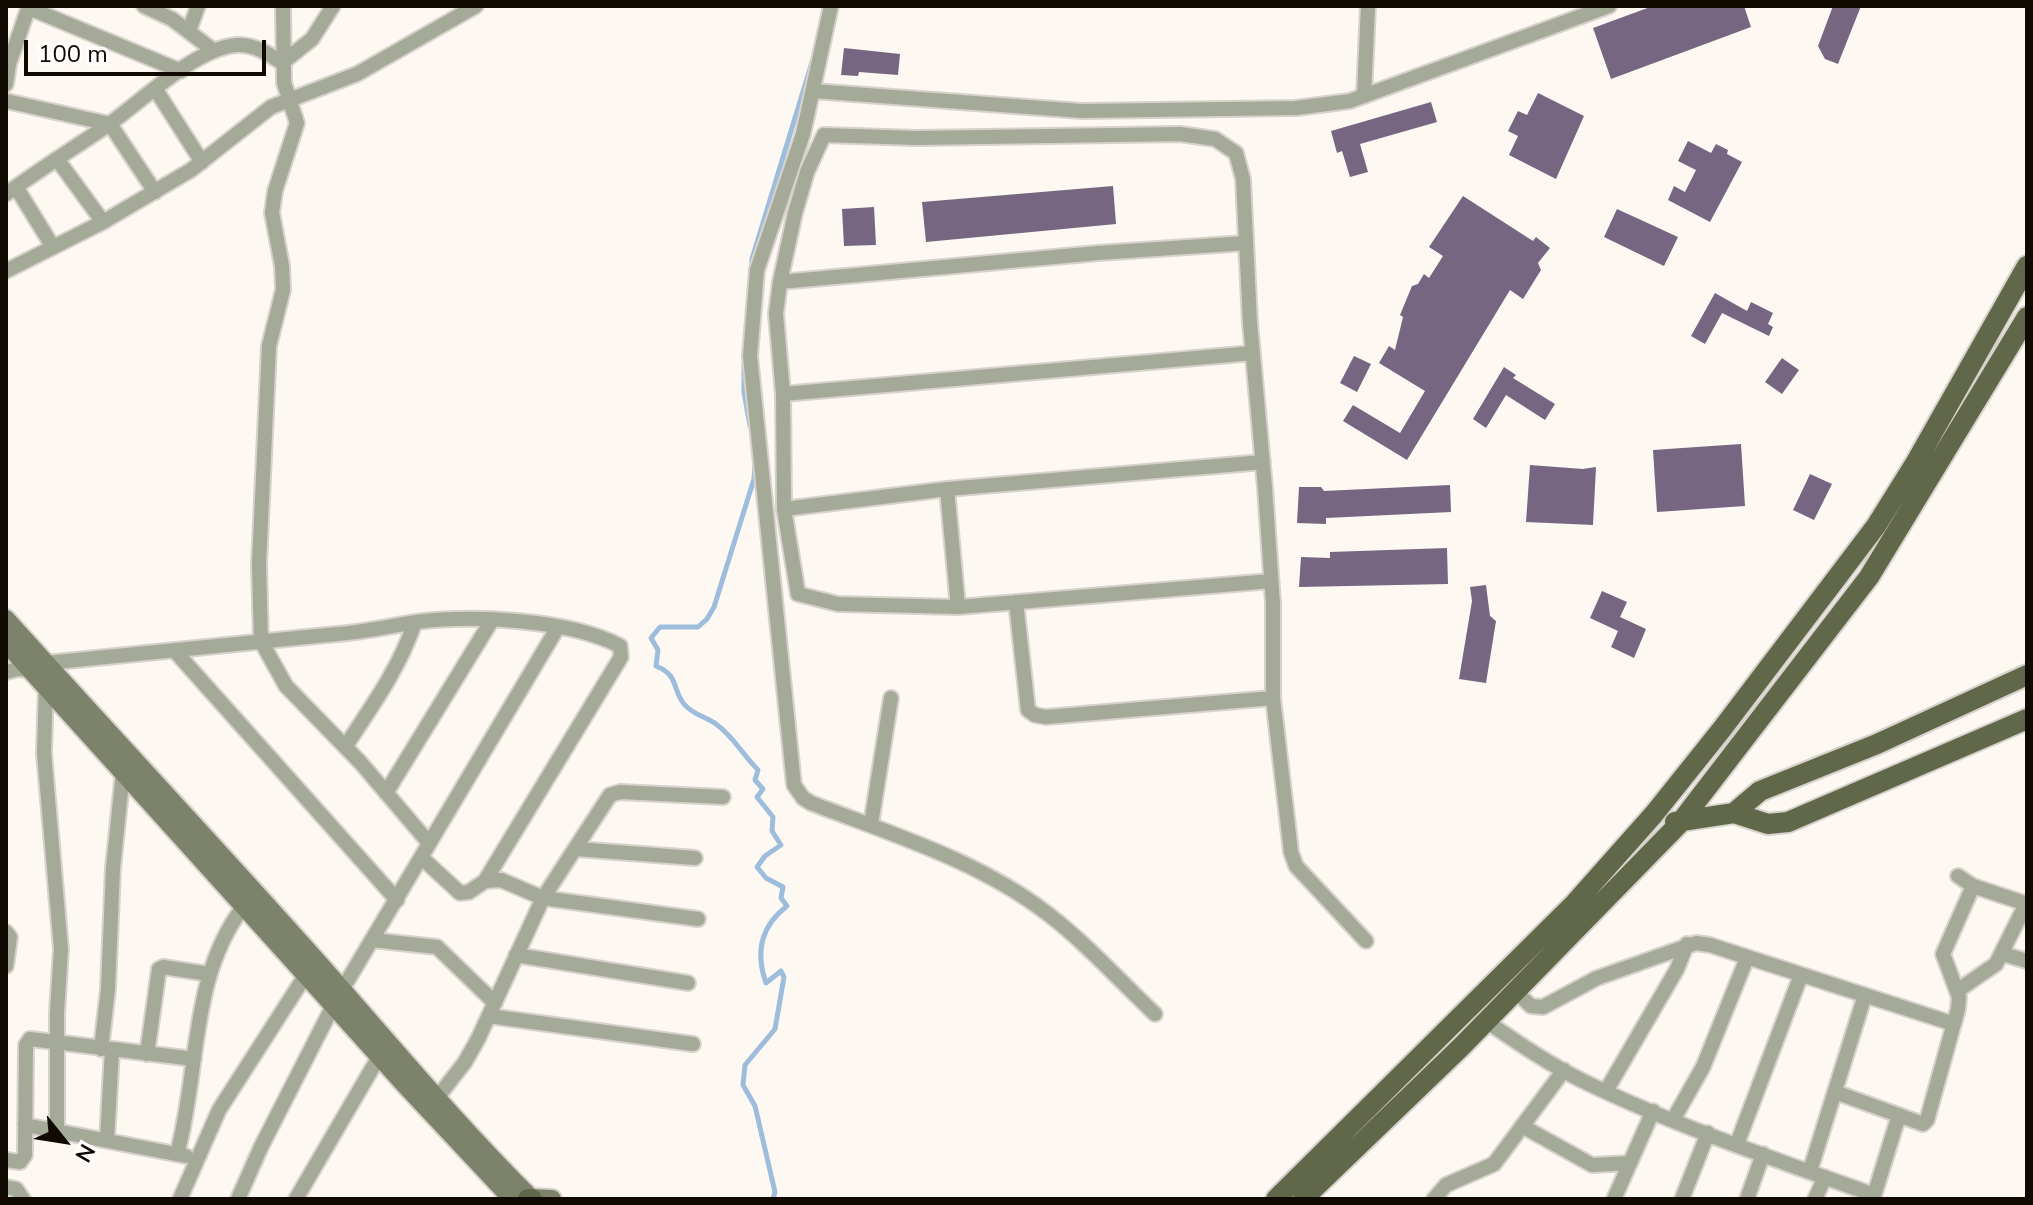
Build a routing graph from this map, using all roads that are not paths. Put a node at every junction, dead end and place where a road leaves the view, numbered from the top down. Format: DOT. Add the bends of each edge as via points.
graph roads {
  1 [pos="144,6"];
  2 [pos="198,6"];
  3 [pos="283,6"];
  4 [pos="333,6"];
  5 [pos="476,6"];
  6 [pos="831,6"];
  7 [pos="1368,6"];
  8 [pos="1609,6"];
  9 [pos="29,7"];
  10 [pos="13,31"];
  11 [pos="189,31"];
  12 [pos="214,51"];
  13 [pos="282,63"];
  14 [pos="181,71"];
  15 [pos="6,84"];
  16 [pos="156,90"];
  17 [pos="813,91"];
  18 [pos="1364,96"];
  19 [pos="292,99"];
  20 [pos="6,101"];
  21 [pos="110,124"];
  22 [pos="57,159"];
  23 [pos="202,162"];
  24 [pos="11,190"];
  25 [pos="155,192"];
  26 [pos="103,222"];
  27 [pos="1246,243"];
  28 [pos="53,247"];
  29 [pos="2027,266"];
  30 [pos="6,271"];
  31 [pos="780,282"];
  32 [pos="2027,317"];
  33 [pos="1253,353"];
  34 [pos="783,394"];
  35 [pos="1263,462"];
  36 [pos="947,489"];
  37 [pos="784,509"];
  38 [pos="1271,581"];
  39 [pos="1016,602"];
  40 [pos="958,607"];
  41 [pos="6,619"];
  42 [pos="492,620"];
  43 [pos="415,622"];
  44 [pos="558,627"];
  45 [pos="261,641"];
  46 [pos="6,643"];
  47 [pos="174,650"];
  48 [pos="38,666"];
  49 [pos="6,672"];
  50 [pos="2027,675"];
  51 [pos="46,684"];
  52 [pos="891,698"];
  53 [pos="1273,698"];
  54 [pos="2027,719"];
  55 [pos="345,747"];
  56 [pos="123,772"];
  57 [pos="386,793"];
  58 [pos="723,797"];
  59 [pos="1734,813"];
  60 [pos="1654,814"];
  61 [pos="871,824"];
  62 [pos="1679,824"];
  63 [pos="429,843"];
  64 [pos="576,849"];
  65 [pos="422,858"];
  66 [pos="695,858"];
  67 [pos="1958,876"];
  68 [pos="485,881"];
  69 [pos="1973,886"];
  70 [pos="543,898"];
  71 [pos="397,900"];
  72 [pos="2026,904"];
  73 [pos="244,906"];
  74 [pos="698,919"];
  75 [pos="6,932"];
  76 [pos="372,940"];
  77 [pos="1366,941"];
  78 [pos="1687,944"];
  79 [pos="2003,954"];
  80 [pos="516,955"];
  81 [pos="1747,958"];
  82 [pos="2027,961"];
  83 [pos="6,966"];
  84 [pos="307,973"];
  85 [pos="209,974"];
  86 [pos="1801,975"];
  87 [pos="688,983"];
  88 [pos="1515,991"];
  89 [pos="1957,991"];
  90 [pos="1865,995"];
  91 [pos="338,997"];
  92 [pos="492,1010"];
  93 [pos="1155,1014"];
  94 [pos="1486,1021"];
  95 [pos="1954,1024"];
  96 [pos="1448,1030"];
  97 [pos="58,1044"];
  98 [pos="693,1044"];
  99 [pos="1461,1047"];
  100 [pos="107,1049"];
  101 [pos="147,1054"];
  102 [pos="380,1055"];
  103 [pos="194,1059"];
  104 [pos="1564,1070"];
  105 [pos="1606,1091"];
  106 [pos="1835,1092"];
  107 [pos="437,1098"];
  108 [pos="1653,1111"];
  109 [pos="1899,1115"];
  110 [pos="1673,1120"];
  111 [pos="25,1125"];
  112 [pos="1522,1126"];
  113 [pos="57,1131"];
  114 [pos="1708,1133"];
  115 [pos="107,1140"];
  116 [pos="1737,1144"];
  117 [pos="177,1154"];
  118 [pos="1763,1154"];
  119 [pos="197,1159"];
  120 [pos="6,1160"];
  121 [pos="1630,1163"];
  122 [pos="1810,1171"];
  123 [pos="1825,1177"];
  124 [pos="6,1187"];
  125 [pos="1311,1197"];
  126 [pos="1874,1197"];
  127 [pos="23,1199"];
  128 [pos="180,1199"];
  129 [pos="238,1199"];
  130 [pos="296,1199"];
  131 [pos="512,1199"];
  132 [pos="530,1199"];
  133 [pos="552,1199"];
  134 [pos="1276,1199"];
  135 [pos="1434,1199"];
  136 [pos="1614,1199"];
  137 [pos="1682,1199"];
  138 [pos="1747,1199"];
  139 [pos="1815,1199"];
  1 -- 11 [label="street"];
  2 -- 11 [label="street"];
  3 -- 13 [label="street"];
  4 -- 13 [label="street" via="312,39"];
  5 -- 19 [label="street" via="357,74"];
  6 -- 17 [label="street"];
  7 -- 18 [label="street"];
  8 -- 18 [label="street"];
  9 -- 10 [label="street"];
  9 -- 14 [label="street"];
  10 -- 15 [label="street"];
  11 -- 12 [label="street"];
  12 -- 13 [label="street" via="249,46"];
  12 -- 14 [label="street"];
  13 -- 19 [label="street"];
  14 -- 16 [label="street"];
  16 -- 21 [label="street"];
  16 -- 23 [label="street"];
  17 -- 18 [label="street" via="1082,111 1296,108"];
  17 -- 61 [label="street" via="757,270 750,356 794,785 811,803"];
  19 -- 23 [label="street" via="271,107"];
  19 -- 45 [label="street" via="297,128 272,213 283,290 269,346 259,564"];
  20 -- 21 [label="street"];
  21 -- 22 [label="street"];
  21 -- 25 [label="street"];
  22 -- 24 [label="street"];
  22 -- 26 [label="street"];
  23 -- 25 [label="street"];
  24 -- 28 [label="street"];
  25 -- 26 [label="street"];
  26 -- 28 [label="street"];
  27 -- 31 [label="street"];
  27 -- 31 [label="street" via="1243,179 1236,153 1198,135 824,135 807,172"];
  27 -- 33 [label="street"];
  28 -- 30 [label="street"];
  29 -- 60 [label="main road" via="1876,526"];
  31 -- 34 [label="street" via="776,314"];
  32 -- 62 [label="main road" via="1869,577"];
  33 -- 34 [label="street"];
  33 -- 35 [label="street"];
  34 -- 37 [label="street"];
  35 -- 36 [label="street"];
  35 -- 38 [label="street"];
  36 -- 37 [label="street"];
  36 -- 40 [label="street"];
  37 -- 40 [label="street" via="798,594 838,604"];
  38 -- 39 [label="street"];
  38 -- 53 [label="street"];
  39 -- 40 [label="street"];
  39 -- 53 [label="street" via="1028,710 1035,715"];
  41 -- 48 [label="main road"];
  42 -- 43 [label="street"];
  42 -- 44 [label="street"];
  42 -- 57 [label="street"];
  43 -- 45 [label="street"];
  43 -- 55 [label="street" via="394,674"];
  44 -- 63 [label="street"];
  44 -- 68 [label="street" via="604,637 620,646 621,657"];
  45 -- 47 [label="street"];
  45 -- 55 [label="street" via="286,686"];
  46 -- 48 [label="main road"];
  47 -- 48 [label="street"];
  47 -- 71 [label="street"];
  48 -- 49 [label="street"];
  48 -- 51 [label="main road"];
  48 -- 91 [label="main road" via="124,746"];
  50 -- 59 [label="main road" via="1760,791"];
  51 -- 56 [label="main road"];
  51 -- 97 [label="street" via="44,753 61,949"];
  52 -- 61 [label="street"];
  53 -- 77 [label="street" via="1296,866"];
  54 -- 59 [label="main road" via="1788,822 1768,824"];
  55 -- 57 [label="street"];
  56 -- 73 [label="main road"];
  56 -- 100 [label="street" via="113,868"];
  57 -- 63 [label="street"];
  58 -- 64 [label="street" via="615,792"];
  59 -- 62 [label="main road"];
  60 -- 62 [label="main road"];
  60 -- 96 [label="main road"];
  61 -- 93 [label="street" via="944,855 1046,912"];
  62 -- 88 [label="main road"];
  63 -- 65 [label="street"];
  64 -- 66 [label="street"];
  64 -- 70 [label="street"];
  65 -- 68 [label="street" via="460,893"];
  65 -- 71 [label="street"];
  67 -- 69 [label="street"];
  68 -- 70 [label="street" via="501,880"];
  69 -- 72 [label="street"];
  69 -- 89 [label="street" via="1943,954"];
  70 -- 74 [label="street"];
  70 -- 80 [label="street"];
  71 -- 76 [label="street"];
  72 -- 79 [label="street"];
  73 -- 84 [label="main road"];
  73 -- 85 [label="street" via="229,926"];
  75 -- 83 [label="street"];
  76 -- 91 [label="street"];
  76 -- 92 [label="street" via="437,947"];
  78 -- 81 [label="street" via="1710,945"];
  78 -- 88 [label="street" via="1597,978 1543,1007 1531,1006"];
  78 -- 105 [label="street"];
  79 -- 82 [label="street"];
  79 -- 89 [label="street"];
  80 -- 87 [label="street"];
  80 -- 92 [label="street"];
  81 -- 86 [label="street"];
  81 -- 110 [label="street" via="1703,1067"];
  84 -- 91 [label="main road"];
  84 -- 119 [label="street" via="219,1110"];
  85 -- 101 [label="street" via="159,969"];
  85 -- 103 [label="street"];
  86 -- 90 [label="street"];
  86 -- 116 [label="street"];
  88 -- 94 [label="main road"];
  89 -- 95 [label="street"];
  90 -- 95 [label="street"];
  90 -- 106 [label="street"];
  91 -- 102 [label="main road"];
  91 -- 107 [label="main road"];
  91 -- 129 [label="street"];
  92 -- 98 [label="street"];
  92 -- 107 [label="street" via="465,1062"];
  94 -- 99 [label="main road"];
  94 -- 104 [label="street"];
  95 -- 109 [label="street" via="1927,1120 1923,1124"];
  96 -- 99 [label="street"];
  96 -- 134 [label="main road"];
  97 -- 100 [label="street"];
  97 -- 111 [label="street" via="28,1041"];
  97 -- 113 [label="street"];
  99 -- 125 [label="main road"];
  100 -- 101 [label="street"];
  100 -- 115 [label="street"];
  101 -- 103 [label="street"];
  102 -- 130 [label="street"];
  102 -- 131 [label="main road"];
  103 -- 117 [label="street"];
  104 -- 105 [label="street"];
  104 -- 112 [label="street"];
  105 -- 108 [label="street"];
  106 -- 109 [label="street"];
  106 -- 122 [label="street"];
  107 -- 132 [label="main road"];
  108 -- 110 [label="street"];
  108 -- 121 [label="street"];
  109 -- 126 [label="street"];
  110 -- 114 [label="street"];
  111 -- 113 [label="street"];
  111 -- 120 [label="street" via="24,1159"];
  112 -- 121 [label="street" via="1592,1165"];
  112 -- 135 [label="street" via="1494,1164 1446,1185"];
  113 -- 115 [label="street"];
  114 -- 116 [label="street"];
  114 -- 137 [label="street"];
  115 -- 117 [label="street"];
  116 -- 118 [label="street"];
  117 -- 119 [label="street"];
  118 -- 122 [label="street"];
  118 -- 138 [label="street"];
  119 -- 128 [label="street"];
  121 -- 136 [label="street"];
  122 -- 123 [label="street"];
  123 -- 126 [label="street"];
  123 -- 139 [label="street"];
  124 -- 127 [label="street" via="22,1193"];
  132 -- 133 [label="main road"];
}
